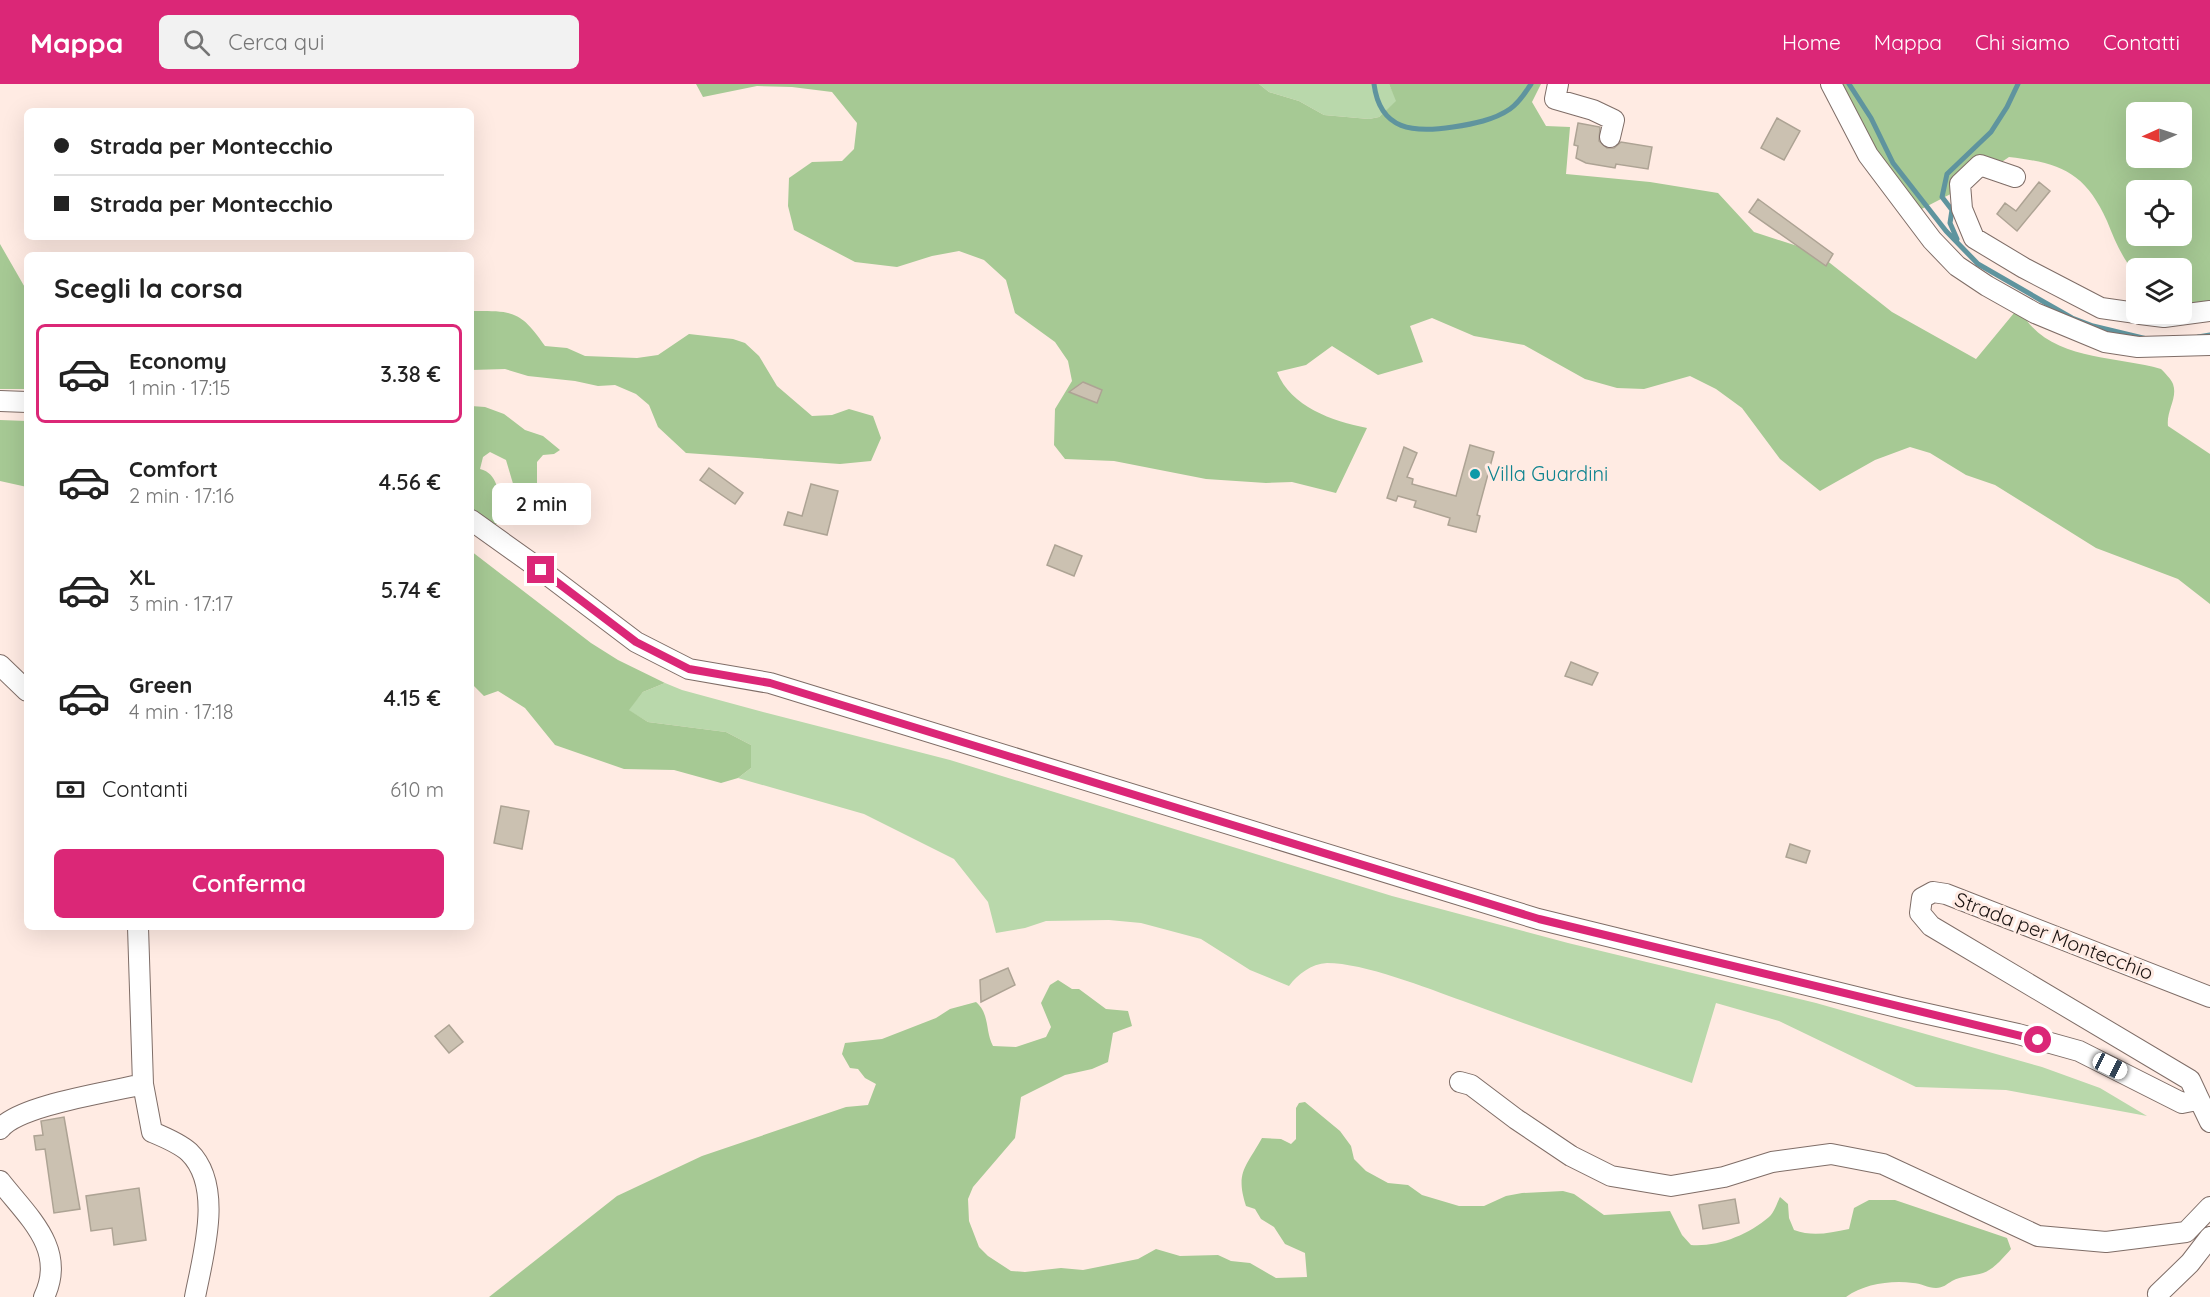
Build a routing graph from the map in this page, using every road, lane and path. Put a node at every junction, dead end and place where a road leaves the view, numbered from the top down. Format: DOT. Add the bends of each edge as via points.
graph roads {
  1 [pos="1558,84"];
  2 [pos="1831,84"];
  3 [pos="1610,137"];
  4 [pos="2015,177"];
  5 [pos="2126,311"];
  6 [pos="2210,311"];
  7 [pos="2192,313"];
  8 [pos="2210,345"];
  9 [pos="0,401"];
  10 [pos="24,402"];
  11 [pos="474,522"];
  12 [pos="0,664"];
  13 [pos="24,688"];
  14 [pos="138,930"];
  15 [pos="2210,997"];
  16 [pos="1460,1082"];
  17 [pos="143,1084"];
  18 [pos="2197,1095"];
  19 [pos="2210,1122"];
  20 [pos="0,1129"];
  21 [pos="0,1181"];
  22 [pos="2210,1207"];
  23 [pos="2210,1236"];
  24 [pos="44,1297"];
  25 [pos="195,1297"];
  26 [pos="2159,1297"];
  1 -- 3 [label="street" via="1555,99 1614,120"];
  2 -- 8 [label="street" via="1868,155 1932,240 1957,266 1986,286 2035,313 2105,342 2139,347"];
  4 -- 5 [label="street" via="1980,165 1959,184 1962,209 1974,238 2101,308"];
  6 -- 7 [label="street"];
  9 -- 10 [label="street"];
  11 -- 18 [label="street" via="636,642 689,669 770,683 1539,919 2079,1051 2182,1103"];
  12 -- 13 [label="street"];
  14 -- 17 [label="street"];
  15 -- 18 [label="street, Strada per Montecchio" via="1946,894 1933,892 1922,898 1920,913 1931,926 2190,1080"];
  16 -- 22 [label="street" via="1471,1085 1571,1156 1623,1178 1671,1185 1724,1177 1772,1162 1831,1154 1883,1164 2038,1236 2106,1242 2186,1232"];
  17 -- 20 [label="street" via="38,1108"];
  17 -- 25 [label="street" via="152,1132 189,1153 204,1174 209,1200 207,1231"];
  18 -- 19 [label="street, Strada per Montecchio"];
  21 -- 24 [label="street" via="42,1236 52,1257 53,1268"];
  23 -- 26 [label="street"];
}
